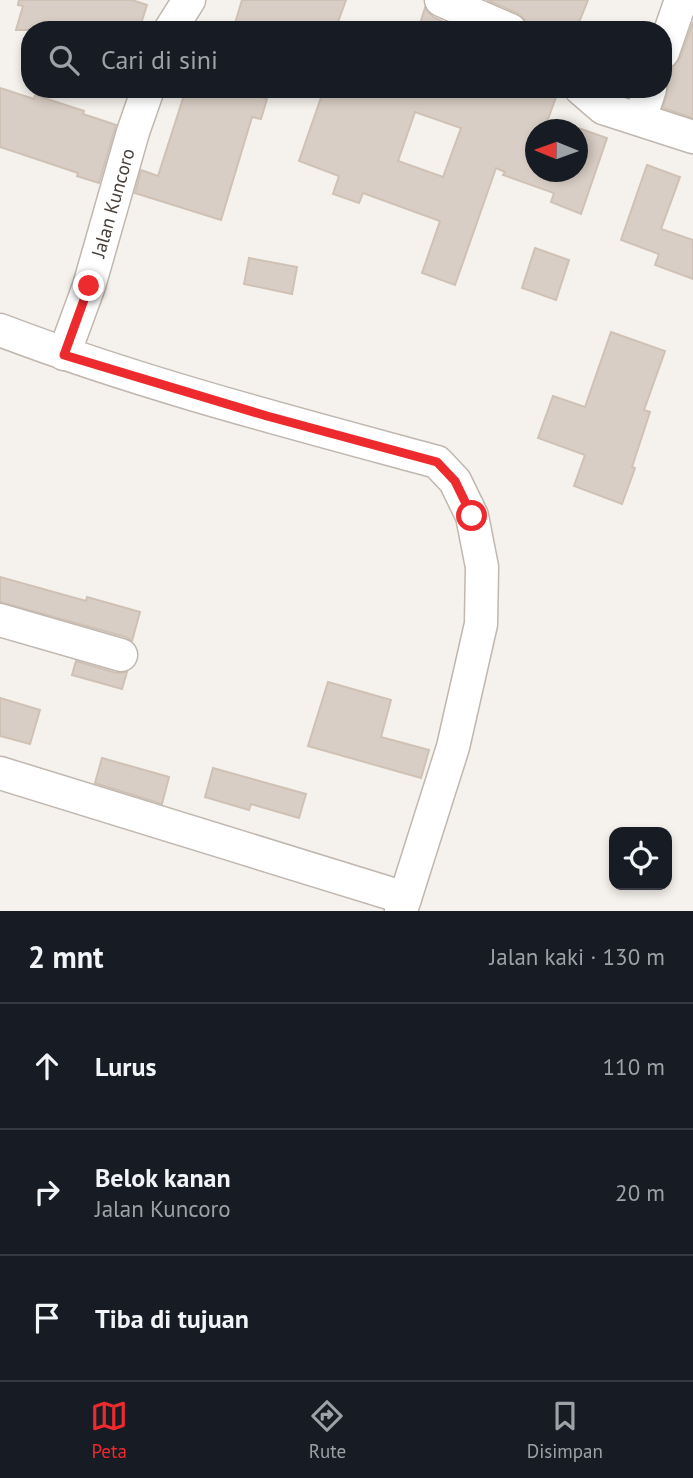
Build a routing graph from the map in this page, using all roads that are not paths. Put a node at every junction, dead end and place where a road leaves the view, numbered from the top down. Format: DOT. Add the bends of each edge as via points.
graph roads {
  1 [pos="189,0"];
  2 [pos="441,0"];
  3 [pos="681,0"];
  4 [pos="176,21"];
  5 [pos="489,21"];
  6 [pos="672,26"];
  7 [pos="145,98"];
  8 [pos="591,98"];
  9 [pos="647,98"];
  10 [pos="639,119"];
  11 [pos="693,137"];
  12 [pos="0,330"];
  13 [pos="64,355"];
  14 [pos="0,620"];
  15 [pos="121,655"];
  16 [pos="0,773"];
  17 [pos="403,904"];
  1 -- 4 [label="street"];
  2 -- 5 [label="street"];
  3 -- 6 [label="street"];
  7 -- 13 [label="street, Jalan Kuncoro"];
  8 -- 10 [label="street" via="603,108"];
  9 -- 10 [label="street"];
  10 -- 11 [label="street"];
  12 -- 13 [label="street"];
  13 -- 17 [label="street" via="437,462 455,481 472,516 482,568 481,624 453,747"];
  14 -- 15 [label="street"];
  16 -- 17 [label="street"];
}
